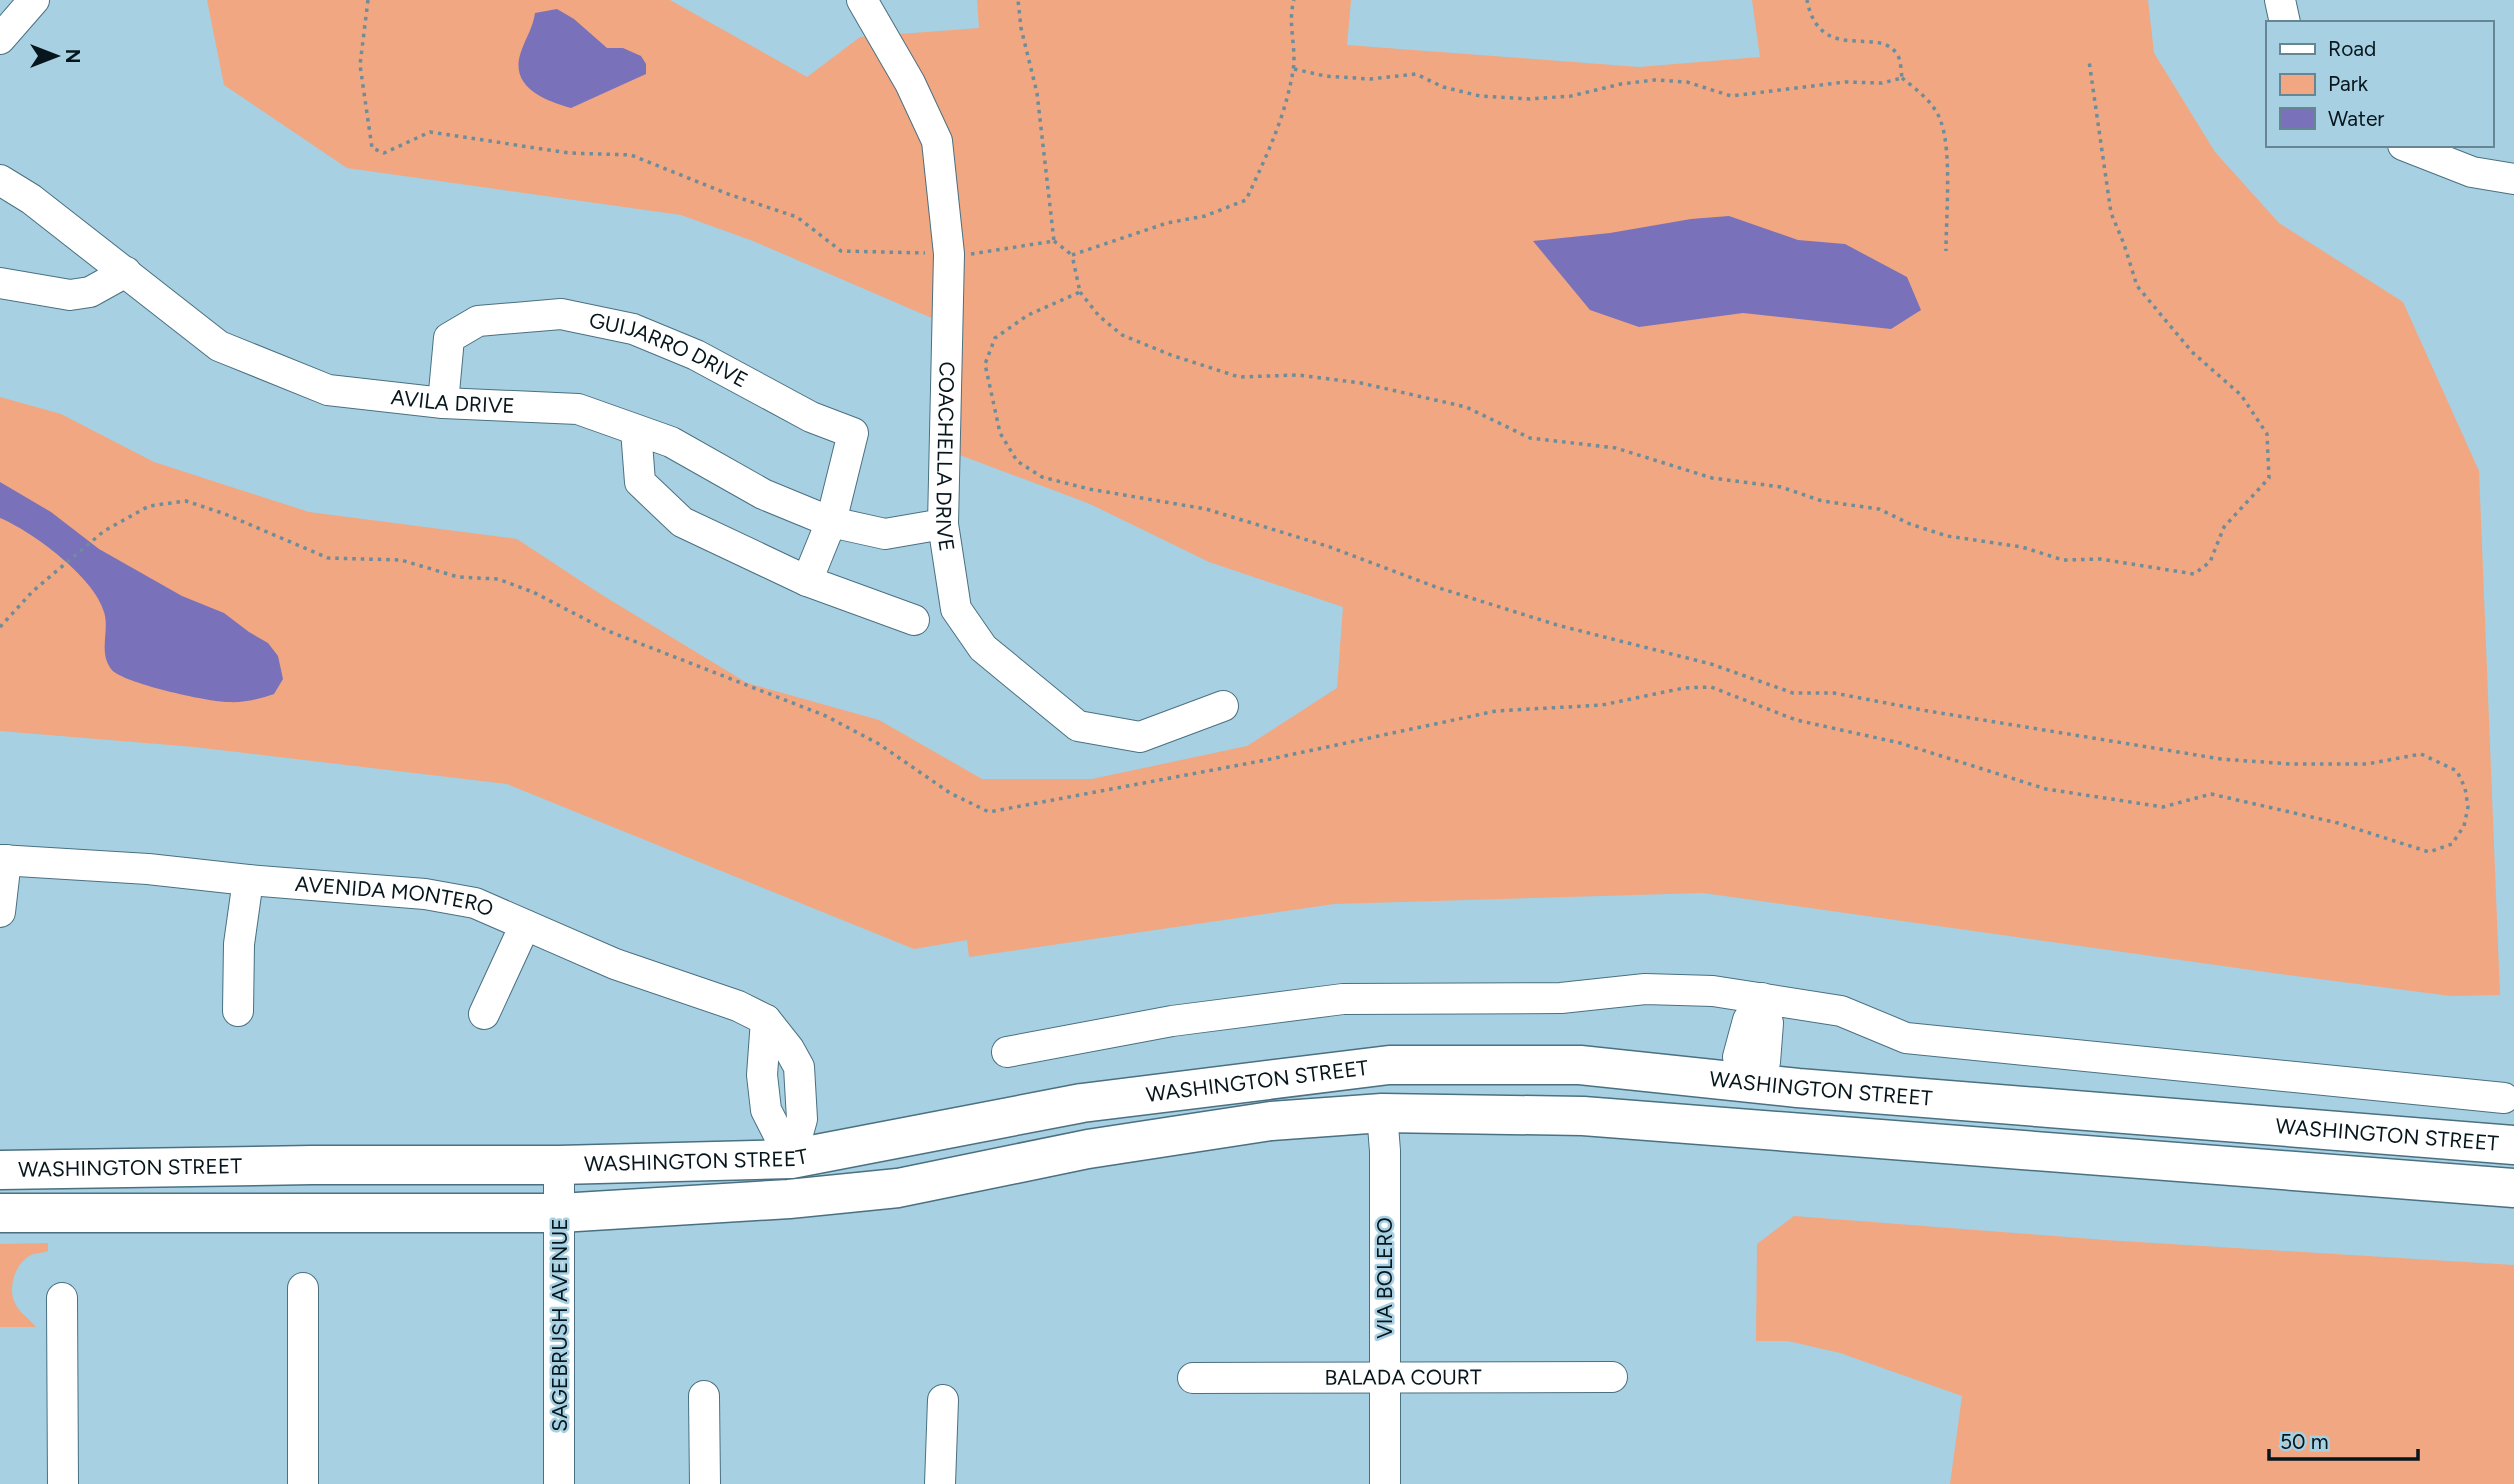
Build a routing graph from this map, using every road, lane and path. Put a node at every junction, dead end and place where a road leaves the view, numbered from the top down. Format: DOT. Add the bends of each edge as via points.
graph roads {
  1 [pos="34,0"];
  2 [pos="368,0"];
  3 [pos="862,0"];
  4 [pos="1018,0"];
  5 [pos="1294,0"];
  6 [pos="1807,0"];
  7 [pos="2280,0"];
  8 [pos="2285,21"];
  9 [pos="0,39"];
  10 [pos="2090,61"];
  11 [pos="1294,69"];
  12 [pos="1902,78"];
  13 [pos="2408,147"];
  14 [pos="2514,179"];
  15 [pos="0,180"];
  16 [pos="1054,241"];
  17 [pos="1946,251"];
  18 [pos="948,254"];
  19 [pos="1072,255"];
  20 [pos="126,272"];
  21 [pos="0,283"];
  22 [pos="1080,292"];
  23 [pos="443,403"];
  24 [pos="636,430"];
  25 [pos="831,522"];
  26 [pos="943,524"];
  27 [pos="807,581"];
  28 [pos="914,620"];
  29 [pos="0,627"];
  30 [pos="1223,706"];
  31 [pos="3,860"];
  32 [pos="248,880"];
  33 [pos="0,912"];
  34 [pos="525,925"];
  35 [pos="1762,998"];
  36 [pos="238,1011"];
  37 [pos="484,1014"];
  38 [pos="766,1020"];
  39 [pos="1007,1052"];
  40 [pos="1532,1065"];
  41 [pos="1749,1082"];
  42 [pos="800,1087"];
  43 [pos="764,1093"];
  44 [pos="2504,1098"];
  45 [pos="1382,1113"];
  46 [pos="1590,1117"];
  47 [pos="2514,1145"];
  48 [pos="791,1159"];
  49 [pos="559,1165"];
  50 [pos="0,1170"];
  51 [pos="2514,1188"];
  52 [pos="0,1213"];
  53 [pos="560,1213"];
  54 [pos="303,1288"];
  55 [pos="62,1298"];
  56 [pos="1385,1377"];
  57 [pos="1612,1377"];
  58 [pos="1193,1378"];
  59 [pos="704,1396"];
  60 [pos="943,1401"];
  61 [pos="63,1484"];
  62 [pos="303,1484"];
  63 [pos="559,1484"];
  64 [pos="705,1484"];
  65 [pos="940,1484"];
  66 [pos="1385,1484"];
  1 -- 9 [label="street"];
  2 -- 18 [label="path" via="360,65 372,148 384,153 430,132 569,153 631,155 797,217 841,251"];
  3 -- 18 [label="street, COACHELLA DRIVE" via="937,141"];
  4 -- 16 [label="path" via="1037,93"];
  5 -- 11 [label="path"];
  6 -- 12 [label="path" via="1813,24 1829,36 1885,44 1898,55"];
  7 -- 8 [label="street"];
  10 -- 22 [label="path" via="2110,213 2137,286 2192,352 2241,395 2267,434 2269,478 2224,527 2210,562 2194,574 2100,559 2063,560 2022,547 1947,536 1879,509 1822,501 1782,487 1712,478 1616,448 1530,438 1466,407 1361,383 1298,376 1239,377 1122,335"];
  11 -- 12 [label="path" via="1370,79 1416,74 1443,87 1480,96 1530,99 1655,80 1687,82 1731,96"];
  11 -- 19 [label="path" via="1277,135 1245,200"];
  12 -- 17 [label="path" via="1926,98 1941,121 1946,150"];
  13 -- 14 [label="street" via="2472,172"];
  15 -- 20 [label="street, AVILA DRIVE"];
  16 -- 18 [label="path"];
  16 -- 19 [label="path"];
  18 -- 26 [label="street, COACHELLA DRIVE"];
  19 -- 22 [label="path"];
  20 -- 21 [label="street" via="90,292 70,295"];
  20 -- 23 [label="street, AVILA DRIVE" via="219,346 328,390"];
  22 -- 29 [label="path" via="1028,315 995,338 985,365 1000,433 1017,461 1042,477 1206,509 1521,614 1712,664 1793,693 1834,693 2221,759 2367,764 2421,754 2457,771 2467,798 2464,826 2452,845 2429,852 2338,823 2211,794 2164,807 2046,789 1900,743 1796,720 1711,687 1602,705 1496,710 1266,760 989,812 826,716 608,631 533,592 498,579 458,577 401,560 328,558 186,501 149,506 104,531 33,591"];
  23 -- 24 [label="street, AVILA DRIVE" via="579,409"];
  23 -- 25 [label="street, GUIJARRO DRIVE" via="449,338 478,321 561,314 633,329 853,433"];
  24 -- 25 [label="street, AVILA DRIVE" via="671,442 762,494"];
  24 -- 27 [label="street" via="640,482 682,522"];
  25 -- 26 [label="street, AVILA DRIVE" via="885,534"];
  25 -- 27 [label="street"];
  26 -- 30 [label="street, COACHELLA DRIVE" via="956,609 983,648 1078,726 1140,737"];
  27 -- 28 [label="street"];
  31 -- 32 [label="street, AVENIDA MONTERO"];
  31 -- 33 [label="street"];
  32 -- 34 [label="street, AVENIDA MONTERO" via="425,894 475,903"];
  32 -- 36 [label="street" via="239,944"];
  34 -- 37 [label="street"];
  34 -- 38 [label="street, AVENIDA MONTERO"];
  35 -- 39 [label="street" via="1713,990 1645,989 1561,998 1343,999 1172,1021"];
  35 -- 41 [label="street" via="1768,1023 1765,1062"];
  35 -- 44 [label="street" via="1841,1011 1906,1038"];
  38 -- 42 [label="street, AVENIDA MONTERO" via="799,1067"];
  38 -- 43 [label="street"];
  40 -- 41 [label="main road, WASHINGTON STREET" via="1580,1065"];
  40 -- 45 [label="main road" via="1509,1084 1389,1091"];
  40 -- 48 [label="main road, WASHINGTON STREET" via="1389,1065 1082,1103"];
  41 -- 46 [label="main road" via="1742,1103 1734,1107 1622,1096 1606,1101"];
  41 -- 47 [label="main road, WASHINGTON STREET"];
  42 -- 43 [label="street"];
  42 -- 48 [label="street, AVENIDA MONTERO" via="802,1119"];
  43 -- 48 [label="street" via="766,1110"];
  45 -- 46 [label="main road, WASHINGTON STREET"];
  45 -- 53 [label="main road, WASHINGTON STREET" via="1271,1121 1088,1149 898,1188"];
  45 -- 56 [label="street, VIA BOLERO"];
  46 -- 51 [label="main road, WASHINGTON STREET"];
  48 -- 49 [label="main road, WASHINGTON STREET"];
  49 -- 50 [label="main road, WASHINGTON STREET"];
  49 -- 53 [label="street, SAGEBRUSH AVENUE"];
  52 -- 53 [label="main road, WASHINGTON STREET"];
  53 -- 63 [label="street, SAGEBRUSH AVENUE"];
  54 -- 62 [label="street"];
  55 -- 61 [label="street"];
  56 -- 57 [label="street, BALADA COURT"];
  56 -- 58 [label="street, BALADA COURT"];
  56 -- 66 [label="street, VIA BOLERO"];
  59 -- 64 [label="street"];
  60 -- 65 [label="street"];
}
